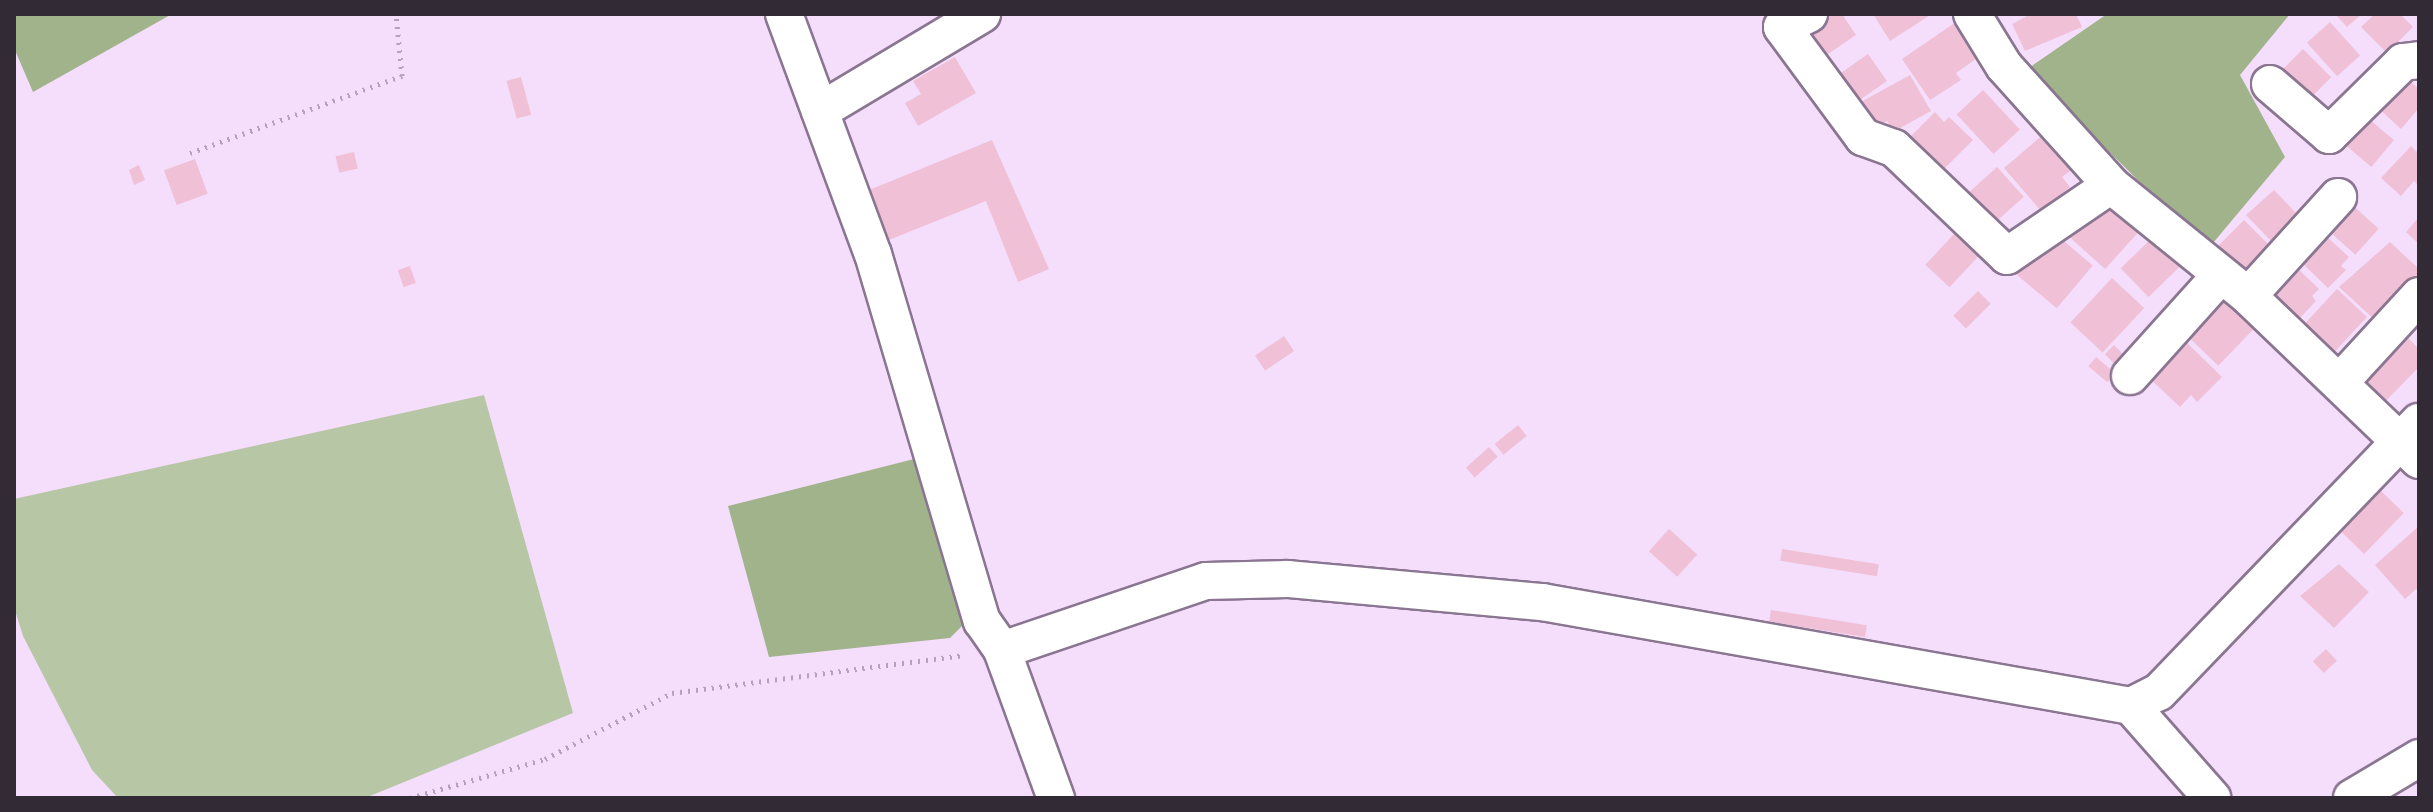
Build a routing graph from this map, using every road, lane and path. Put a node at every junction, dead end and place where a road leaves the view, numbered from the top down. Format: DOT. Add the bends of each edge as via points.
graph roads {
  1 [pos="396,14"];
  2 [pos="784,14"];
  3 [pos="982,14"];
  4 [pos="1809,14"];
  5 [pos="1982,17"];
  6 [pos="2419,60"];
  7 [pos="2270,84"];
  8 [pos="820,111"];
  9 [pos="190,153"];
  10 [pos="2111,185"];
  11 [pos="2338,197"];
  12 [pos="2234,286"];
  13 [pos="2419,296"];
  14 [pos="2130,376"];
  15 [pos="2340,382"];
  16 [pos="2413,441"];
  17 [pos="1002,650"];
  18 [pos="2131,706"];
  19 [pos="2419,758"];
  20 [pos="410,798"];
  21 [pos="1056,798"];
  22 [pos="2212,798"];
  23 [pos="2352,798"];
  1 -- 9 [label="path" via="402,76"];
  2 -- 8 [label="street"];
  3 -- 8 [label="street"];
  4 -- 10 [label="street" via="1782,27 1863,137 1894,148 2007,256"];
  5 -- 10 [label="street" via="2004,66"];
  6 -- 7 [label="street" via="2403,62 2329,135"];
  8 -- 17 [label="street" via="873,254 982,621"];
  10 -- 12 [label="street"];
  11 -- 12 [label="street"];
  12 -- 14 [label="street"];
  12 -- 15 [label="street"];
  13 -- 15 [label="street"];
  15 -- 16 [label="street"];
  16 -- 18 [label="street" via="2159,692"];
  17 -- 18 [label="street" via="1206,581 1288,579 1542,602"];
  17 -- 20 [label="path" via="672,693 545,759"];
  17 -- 21 [label="street"];
  18 -- 22 [label="street"];
  19 -- 23 [label="street"];
}
